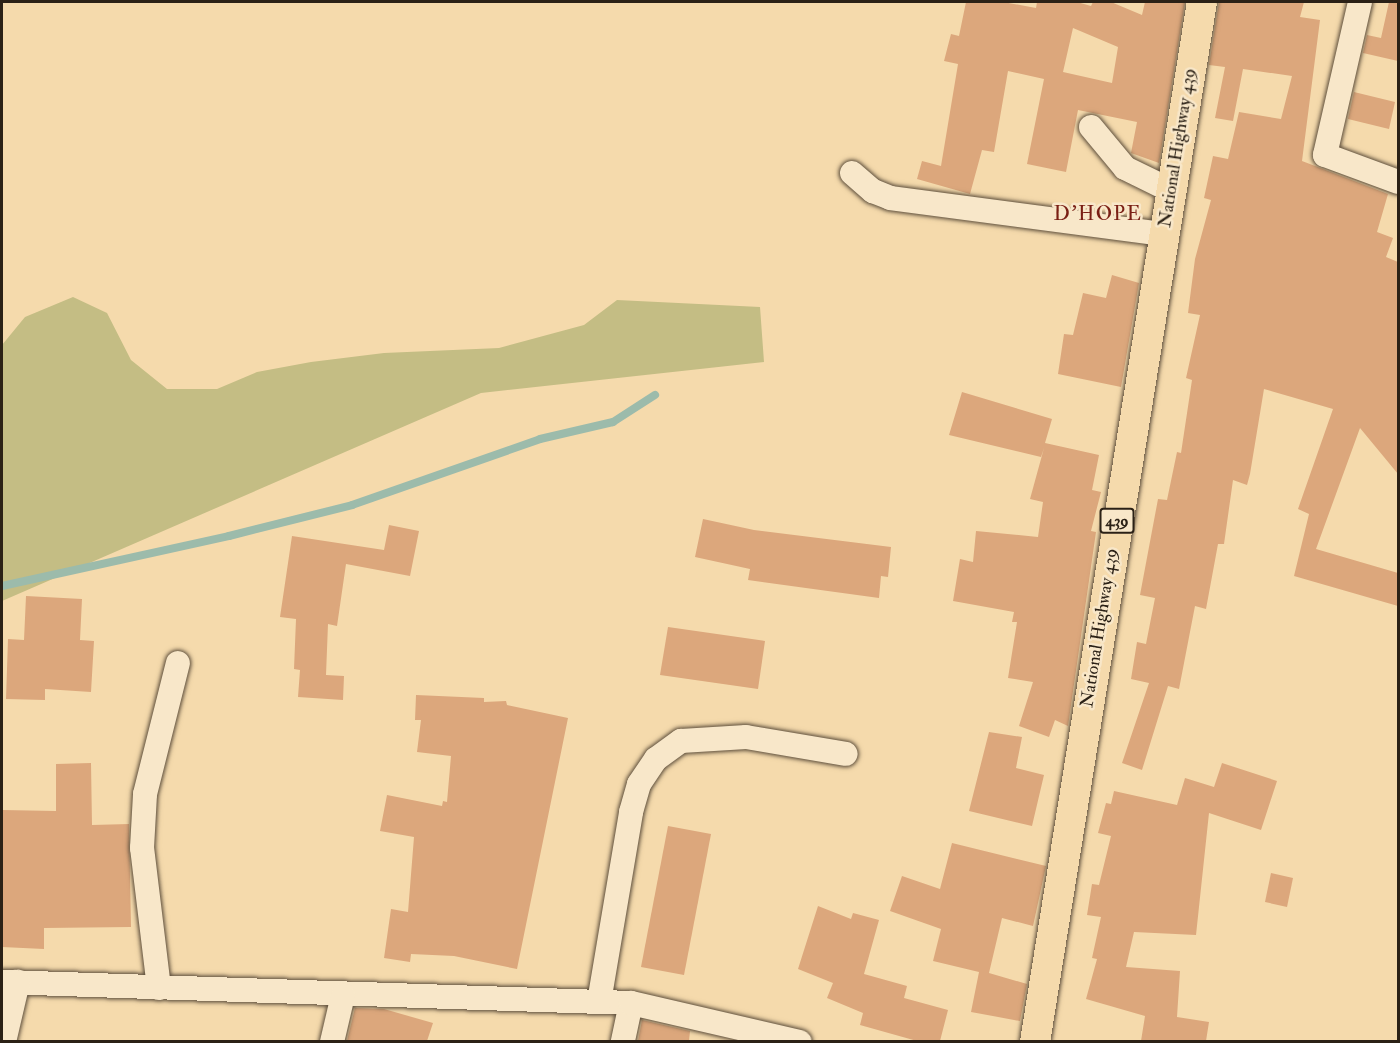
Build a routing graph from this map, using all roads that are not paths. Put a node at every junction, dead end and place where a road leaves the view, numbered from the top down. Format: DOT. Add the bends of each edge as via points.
graph roads {
  1 [pos="1202,2"];
  2 [pos="1360,2"];
  3 [pos="1091,127"];
  4 [pos="852,173"];
  5 [pos="1398,182"];
  6 [pos="1172,190"];
  7 [pos="1164,234"];
  8 [pos="178,663"];
  9 [pos="846,754"];
  10 [pos="10,982"];
  11 [pos="159,988"];
  12 [pos="342,995"];
  13 [pos="599,1002"];
  14 [pos="631,1003"];
  15 [pos="4,1041"];
  16 [pos="332,1041"];
  17 [pos="623,1041"];
  18 [pos="800,1041"];
  19 [pos="1035,1041"];
  1 -- 6 [label="main road, National Highway 439 / 439"];
  2 -- 5 [label="street" via="1325,155"];
  3 -- 6 [label="street" via="1125,168"];
  4 -- 7 [label="street" via="873,191 890,198"];
  6 -- 7 [label="main road, National Highway 439 / 439"];
  7 -- 19 [label="main road, National Highway 439 / 439"];
  8 -- 11 [label="street" via="145,794 142,848"];
  9 -- 13 [label="street" via="746,737 681,741 656,759 639,784 631,812"];
  10 -- 11 [label="street"];
  10 -- 15 [label="street"];
  11 -- 12 [label="street"];
  12 -- 13 [label="street"];
  12 -- 16 [label="street"];
  13 -- 14 [label="street"];
  14 -- 17 [label="street"];
  14 -- 18 [label="street"];
}
